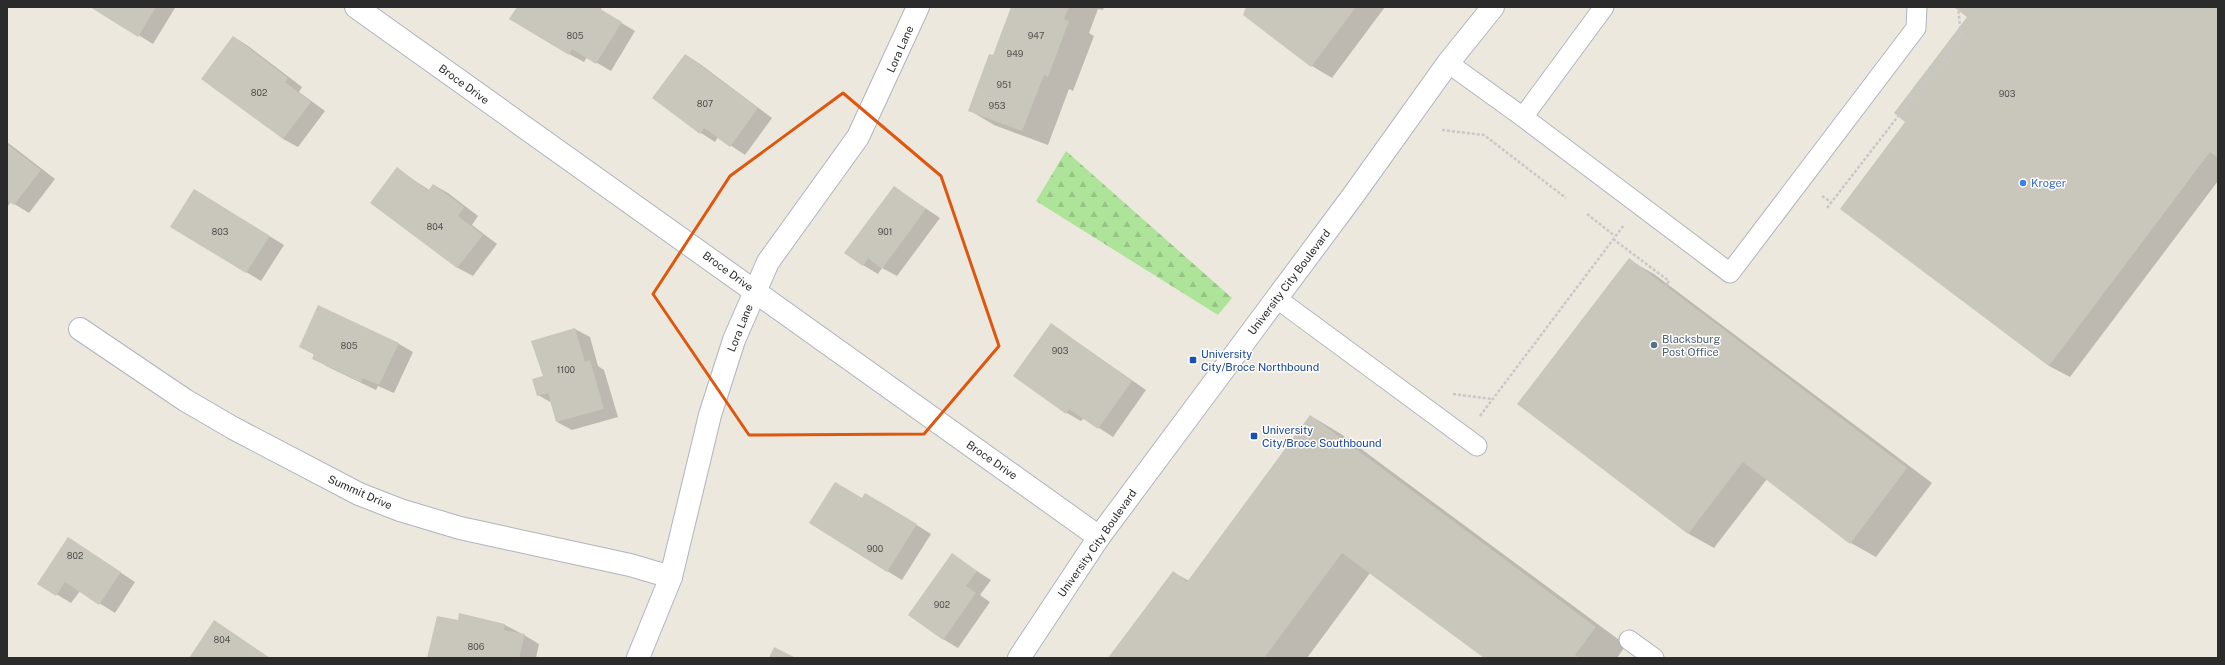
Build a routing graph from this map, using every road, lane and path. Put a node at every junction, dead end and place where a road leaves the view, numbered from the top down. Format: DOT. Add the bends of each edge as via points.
graph roads {
  1 [pos="356,7"];
  2 [pos="918,7"];
  3 [pos="1493,7"];
  4 [pos="1604,7"];
  5 [pos="1917,7"];
  6 [pos="1958,7"];
  7 [pos="1960,35"];
  8 [pos="1967,40"];
  9 [pos="1942,58"];
  10 [pos="1448,63"];
  11 [pos="1949,64"];
  12 [pos="1523,117"];
  13 [pos="1442,130"];
  14 [pos="1566,198"];
  15 [pos="1827,200"];
  16 [pos="1831,202"];
  17 [pos="1639,206"];
  18 [pos="1827,208"];
  19 [pos="1587,214"];
  20 [pos="1614,238"];
  21 [pos="1666,286"];
  22 [pos="755,291"];
  23 [pos="1276,298"];
  24 [pos="80,329"];
  25 [pos="1448,394"];
  26 [pos="1492,399"];
  27 [pos="1471,441"];
  28 [pos="1099,537"];
  29 [pos="671,577"];
  30 [pos="1629,640"];
  31 [pos="638,658"];
  32 [pos="1019,658"];
  33 [pos="1654,658"];
  1 -- 22 [label="street, Broce Drive"];
  2 -- 22 [label="street, Lora Lane" via="858,137 768,262"];
  3 -- 10 [label="street, University City Boulevard"];
  4 -- 12 [label="lane"];
  5 -- 17 [label="lane" via="1916,28 1730,273"];
  6 -- 7 [label="path"];
  7 -- 8 [label="path"];
  7 -- 9 [label="path"];
  9 -- 11 [label="path"];
  9 -- 16 [label="path"];
  10 -- 12 [label="lane"];
  10 -- 23 [label="street, University City Boulevard"];
  12 -- 17 [label="lane"];
  13 -- 14 [label="path" via="1484,135"];
  15 -- 16 [label="path"];
  16 -- 18 [label="path"];
  17 -- 20 [label="path"];
  19 -- 20 [label="path"];
  20 -- 21 [label="path" via="1669,281"];
  20 -- 26 [label="path"];
  22 -- 28 [label="street, Broce Drive"];
  22 -- 29 [label="street, Lora Lane" via="734,340 710,415"];
  23 -- 27 [label="lane"];
  23 -- 28 [label="street, University City Boulevard"];
  24 -- 29 [label="street, Summit Drive" via="185,400 358,494 460,528 630,565"];
  25 -- 26 [label="path"];
  26 -- 27 [label="path"];
  28 -- 32 [label="street, University City Boulevard"];
  29 -- 31 [label="street, Lora Lane"];
  30 -- 33 [label="lane"];
}
